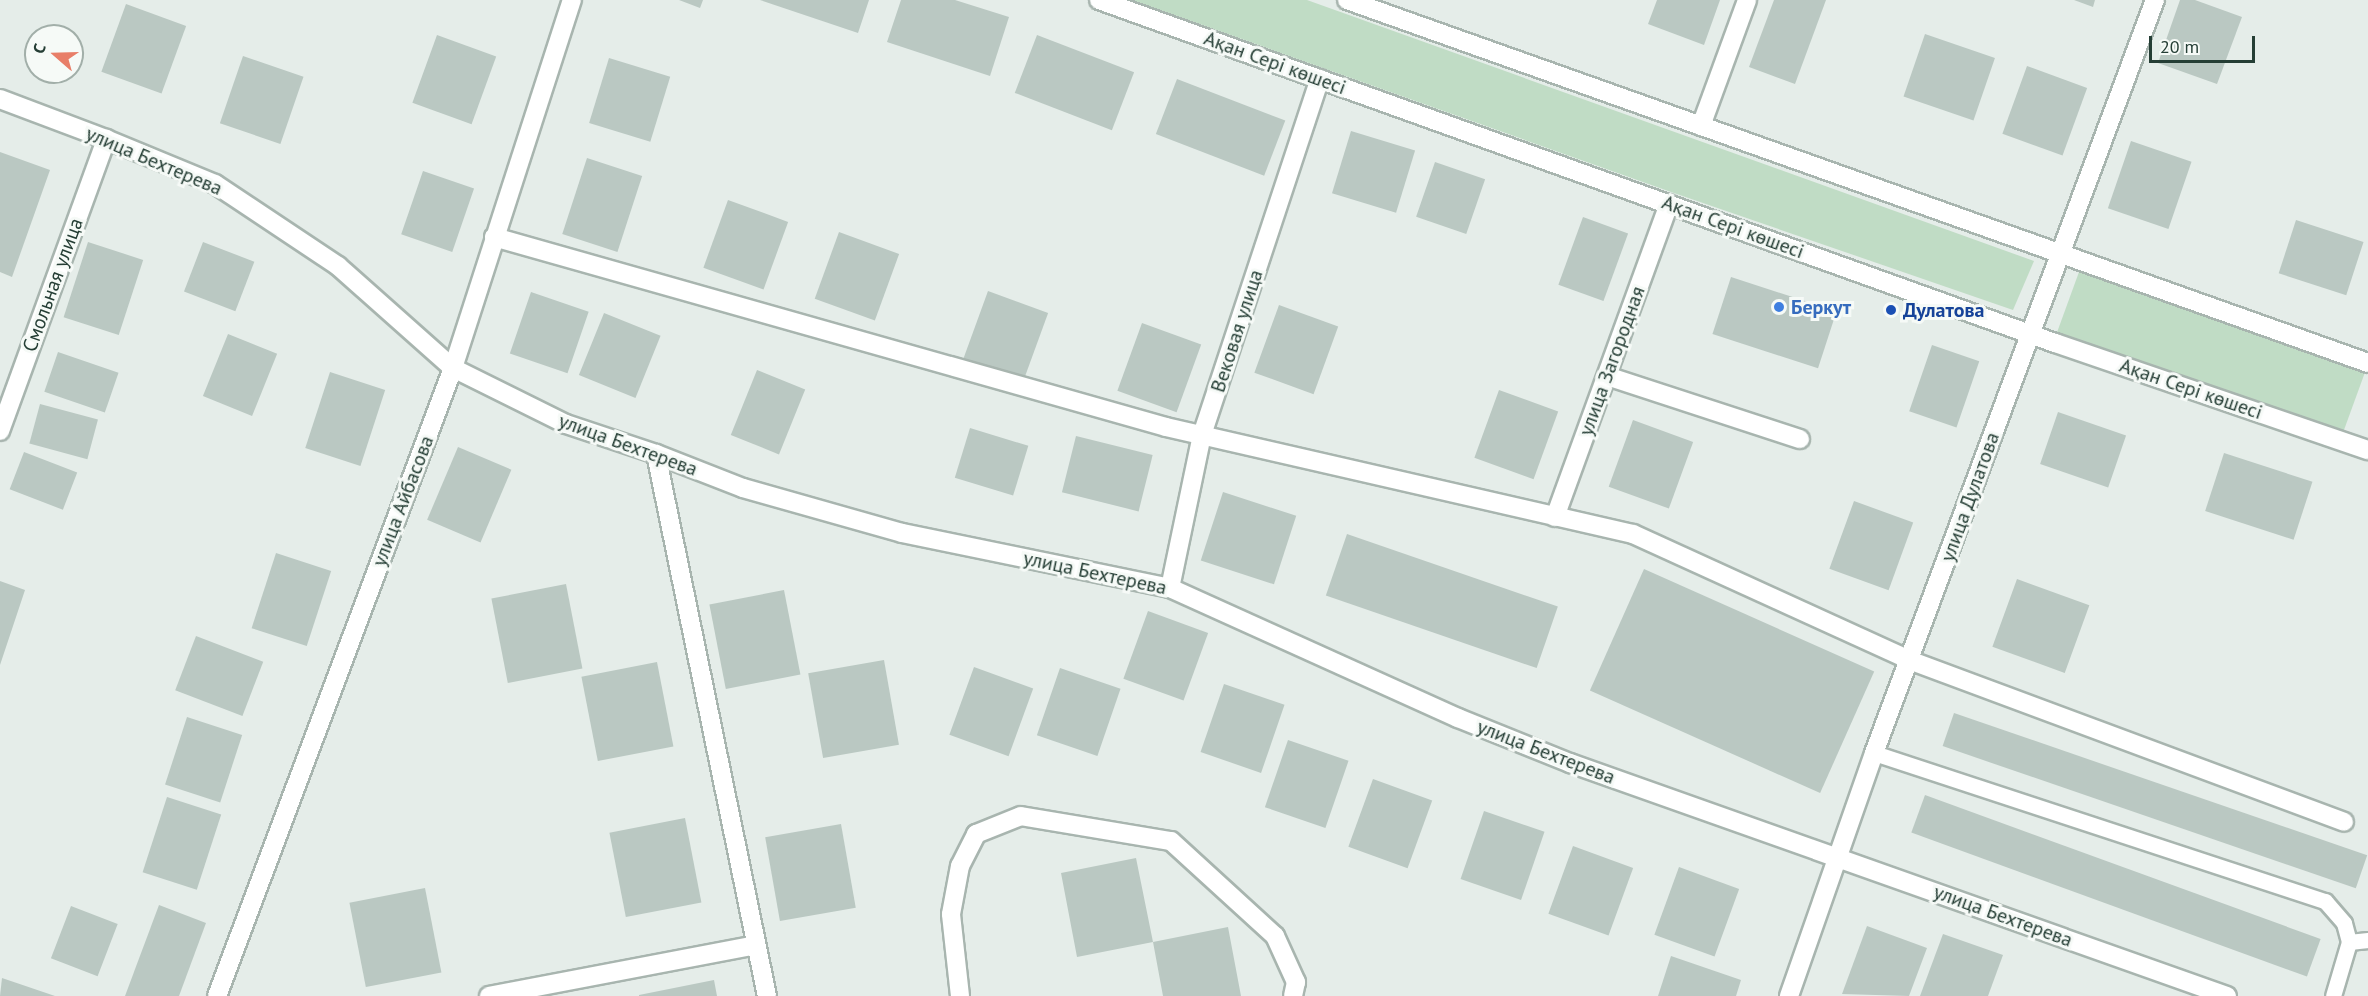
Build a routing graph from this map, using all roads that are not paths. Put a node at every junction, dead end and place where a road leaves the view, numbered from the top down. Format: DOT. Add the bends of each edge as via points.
graph roads {
  1 [pos="572,0"];
  2 [pos="1099,0"];
  3 [pos="1350,0"];
  4 [pos="1747,0"];
  5 [pos="2155,0"];
  6 [pos="1320,79"];
  7 [pos="0,99"];
  8 [pos="1701,126"];
  9 [pos="106,139"];
  10 [pos="1669,204"];
  11 [pos="494,237"];
  12 [pos="2060,252"];
  13 [pos="2031,334"];
  14 [pos="2368,363"];
  15 [pos="453,368"];
  16 [pos="1606,376"];
  17 [pos="0,431"];
  18 [pos="1202,435"];
  19 [pos="1800,439"];
  20 [pos="2368,450"];
  21 [pos="656,454"];
  22 [pos="1555,517"];
  23 [pos="1170,588"];
  24 [pos="1909,660"];
  25 [pos="1874,753"];
  26 [pos="2344,822"];
  27 [pos="1837,856"];
  28 [pos="2368,940"];
  29 [pos="2349,942"];
  30 [pos="756,945"];
  31 [pos="217,996"];
  32 [pos="489,996"];
  33 [pos="767,996"];
  34 [pos="960,996"];
  35 [pos="1293,996"];
  36 [pos="1789,996"];
  37 [pos="2227,996"];
  38 [pos="2333,996"];
  1 -- 11 [label="street, улица Айбасова"];
  2 -- 6 [label="street, Ақан Сері көшесі"];
  3 -- 8 [label="street"];
  4 -- 8 [label="street"];
  5 -- 12 [label="street, улица Дулатова"];
  6 -- 10 [label="street, Ақан Сері көшесі"];
  6 -- 18 [label="street, Вековая улица"];
  7 -- 9 [label="street, улица Бехтерева"];
  8 -- 12 [label="street"];
  9 -- 15 [label="street, улица Бехтерева" via="215,184 338,266"];
  9 -- 17 [label="street, Смольная улица"];
  10 -- 13 [label="street, Ақан Сері көшесі"];
  10 -- 16 [label="street, улица Загородная"];
  11 -- 15 [label="street, улица Айбасова"];
  11 -- 18 [label="street" via="890,351"];
  12 -- 13 [label="street, улица Дулатова"];
  12 -- 14 [label="street"];
  13 -- 20 [label="street, Ақан Сері көшесі"];
  13 -- 24 [label="street, улица Дулатова"];
  15 -- 21 [label="street, улица Бехтерева" via="566,424"];
  15 -- 31 [label="street, улица Айбасова"];
  16 -- 19 [label="street"];
  16 -- 22 [label="street, улица Загородная"];
  18 -- 22 [label="street"];
  18 -- 23 [label="street, Вековая улица"];
  21 -- 23 [label="street, улица Бехтерева" via="743,489 902,533"];
  21 -- 30 [label="street"];
  22 -- 24 [label="street" via="1633,534"];
  23 -- 27 [label="street, улица Бехтерева" via="1458,718 1570,763"];
  24 -- 25 [label="street, улица Дулатова"];
  24 -- 26 [label="street"];
  25 -- 27 [label="street, улица Дулатова"];
  25 -- 29 [label="lane" via="2325,900 2344,923"];
  27 -- 36 [label="street, улица Дулатова"];
  27 -- 37 [label="street, улица Бехтерева"];
  28 -- 29 [label="lane"];
  29 -- 38 [label="lane"];
  30 -- 32 [label="street"];
  30 -- 33 [label="street"];
  34 -- 35 [label="street" via="951,914 960,866 976,834 1021,816 1171,841 1275,936 1296,982"];
}
